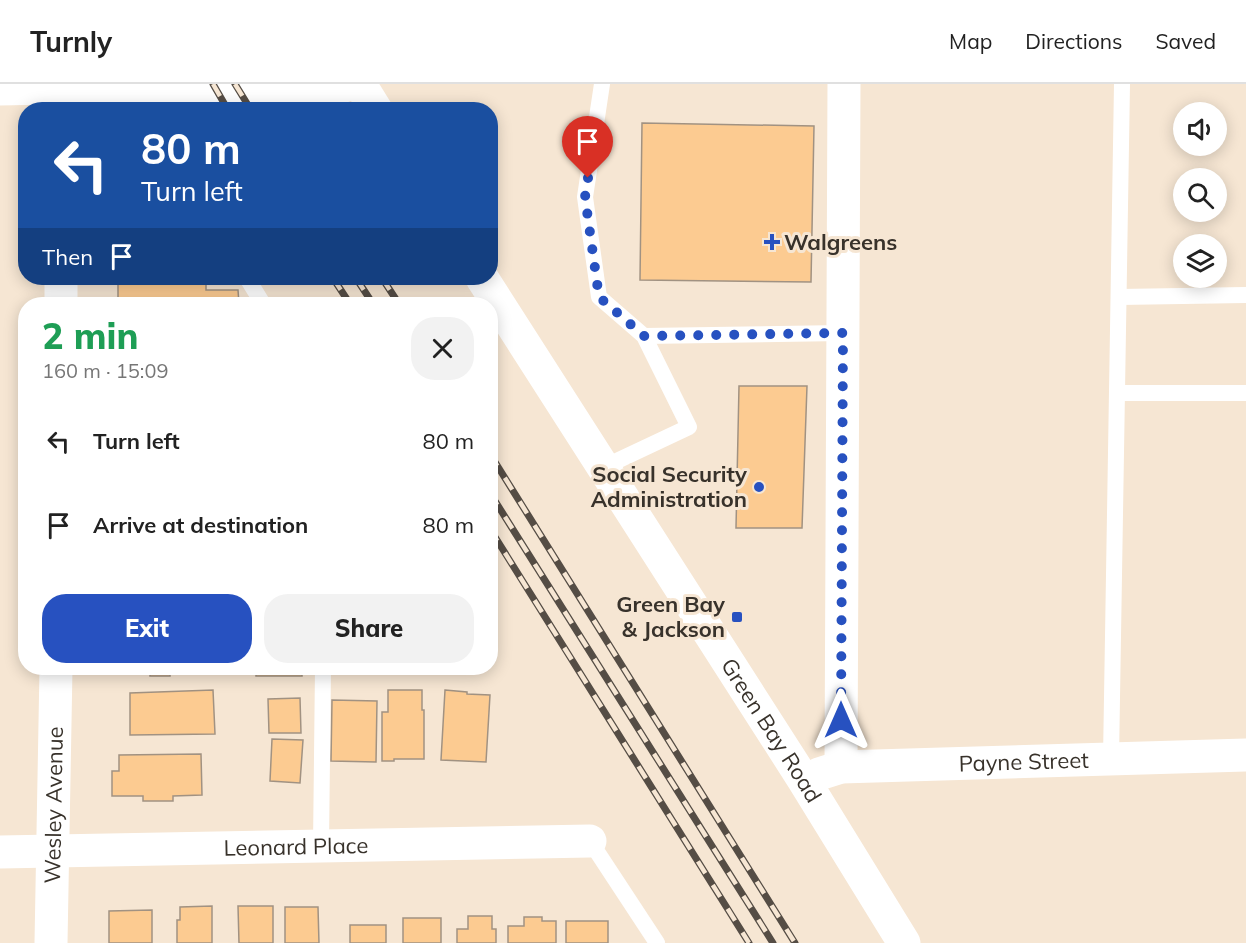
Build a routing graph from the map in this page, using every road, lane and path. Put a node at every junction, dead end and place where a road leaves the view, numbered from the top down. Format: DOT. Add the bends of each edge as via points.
graph roads {
  1 [pos="350,84"];
  2 [pos="360,84"];
  3 [pos="602,84"];
  4 [pos="844,84"];
  5 [pos="1122,84"];
  6 [pos="0,89"];
  7 [pos="149,93"];
  8 [pos="64,94"];
  9 [pos="371,102"];
  10 [pos="1246,295"];
  11 [pos="1119,297"];
  12 [pos="498,303"];
  13 [pos="843,333"];
  14 [pos="644,336"];
  15 [pos="1117,393"];
  16 [pos="1246,393"];
  17 [pos="604,467"];
  18 [pos="56,675"];
  19 [pos="323,675"];
  20 [pos="1246,755"];
  21 [pos="1111,759"];
  22 [pos="841,767"];
  23 [pos="803,779"];
  24 [pos="590,841"];
  25 [pos="321,846"];
  26 [pos="52,851"];
  27 [pos="0,852"];
  28 [pos="51,943"];
  29 [pos="657,943"];
  30 [pos="904,943"];
  1 -- 7 [label="street" via="316,95 171,98"];
  2 -- 9 [label="street"];
  3 -- 14 [label="lane" via="585,197 599,297"];
  4 -- 13 [label="street"];
  5 -- 11 [label="lane"];
  6 -- 8 [label="street"];
  7 -- 8 [label="street"];
  10 -- 11 [label="lane"];
  11 -- 15 [label="lane"];
  12 -- 17 [label="street, Green Bay Road"];
  13 -- 14 [label="lane"];
  13 -- 22 [label="street"];
  14 -- 17 [label="lane" via="689,427"];
  15 -- 16 [label="lane"];
  15 -- 21 [label="lane"];
  17 -- 23 [label="street, Green Bay Road"];
  18 -- 26 [label="street, Wesley Avenue"];
  19 -- 25 [label="lane"];
  20 -- 21 [label="street, Payne Street"];
  21 -- 22 [label="street, Payne Street"];
  22 -- 23 [label="street, Payne Street"];
  23 -- 30 [label="street, Green Bay Road"];
  24 -- 25 [label="street, Leonard Place"];
  24 -- 29 [label="lane"];
  25 -- 26 [label="street, Leonard Place"];
  26 -- 27 [label="street, Leonard Place"];
  26 -- 28 [label="street, Wesley Avenue"];
}
